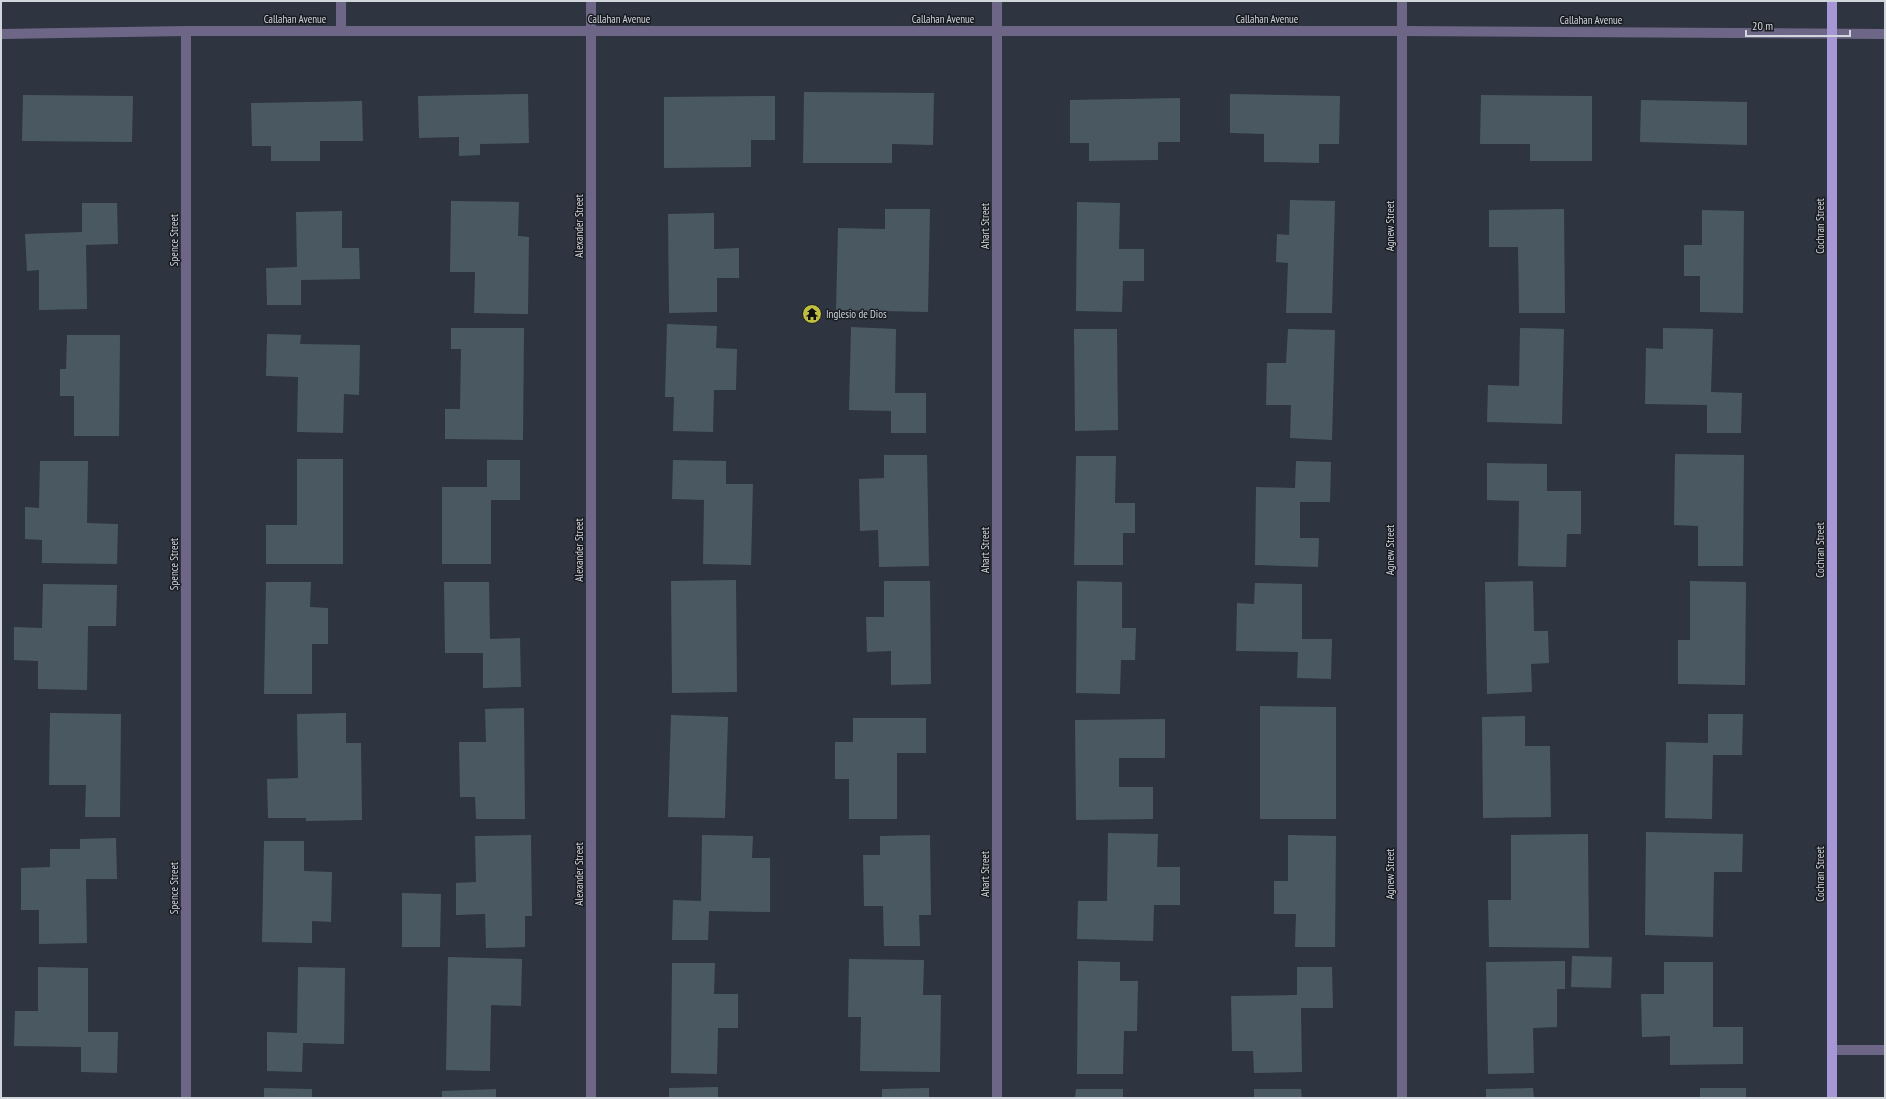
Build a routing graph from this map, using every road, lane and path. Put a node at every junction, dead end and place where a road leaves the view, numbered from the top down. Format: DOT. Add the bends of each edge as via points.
graph roads {
  1 [pos="341,1"];
  2 [pos="591,1"];
  3 [pos="997,1"];
  4 [pos="1402,1"];
  5 [pos="1832,1"];
  6 [pos="186,31"];
  7 [pos="341,31"];
  8 [pos="591,31"];
  9 [pos="997,31"];
  10 [pos="1402,31"];
  11 [pos="1,34"];
  12 [pos="1832,34"];
  13 [pos="1885,34"];
  14 [pos="1832,1050"];
  15 [pos="1885,1050"];
  16 [pos="186,1098"];
  17 [pos="591,1098"];
  18 [pos="997,1098"];
  19 [pos="1402,1098"];
  20 [pos="1832,1098"];
  1 -- 7 [label="street"];
  2 -- 8 [label="street, Alexander Street"];
  3 -- 9 [label="street, Ahart Street"];
  4 -- 10 [label="street, Agnew Street"];
  5 -- 12 [label="main road, Cochran Street"];
  6 -- 7 [label="street, Callahan Avenue"];
  6 -- 11 [label="street, Callahan Avenue"];
  6 -- 16 [label="street, Spence Street"];
  7 -- 8 [label="street, Callahan Avenue"];
  8 -- 9 [label="street, Callahan Avenue"];
  8 -- 17 [label="street, Alexander Street"];
  9 -- 10 [label="street, Callahan Avenue"];
  9 -- 18 [label="street, Ahart Street"];
  10 -- 12 [label="street, Callahan Avenue"];
  10 -- 19 [label="street, Agnew Street"];
  12 -- 13 [label="street, Callahan Avenue"];
  12 -- 14 [label="main road, Cochran Street"];
  14 -- 15 [label="street"];
  14 -- 20 [label="main road, Cochran Street"];
}
